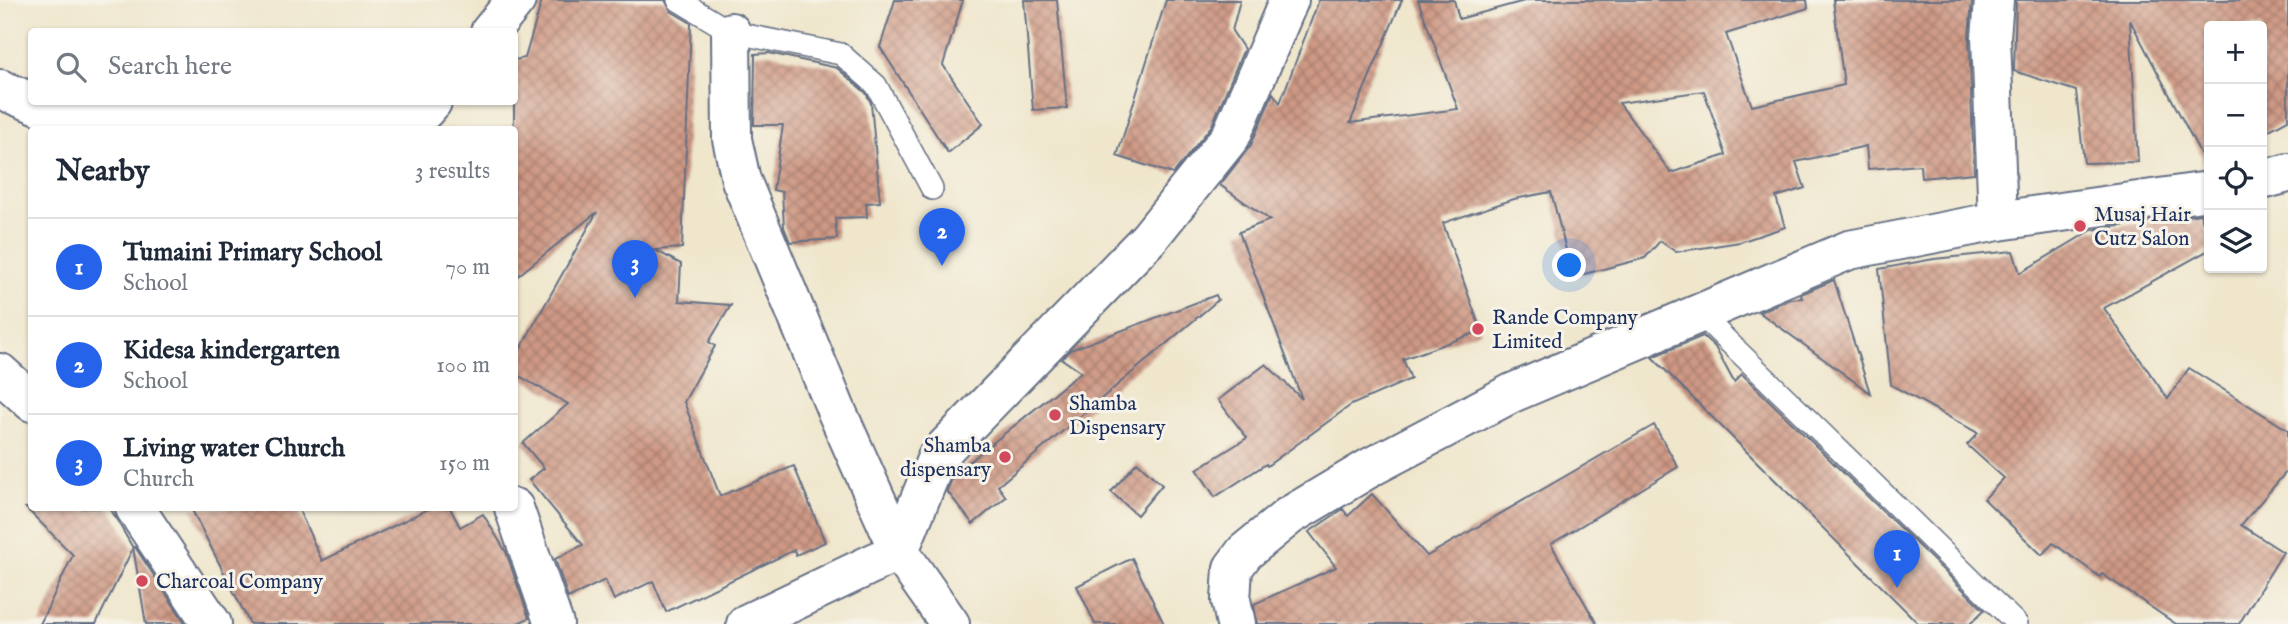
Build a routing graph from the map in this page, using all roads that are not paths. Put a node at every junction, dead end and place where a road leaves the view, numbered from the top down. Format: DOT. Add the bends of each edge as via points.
graph roads {
  1 [pos="516,0"];
  2 [pos="678,0"];
  3 [pos="1289,0"];
  4 [pos="1994,0"];
  5 [pos="493,28"];
  6 [pos="731,32"];
  7 [pos="0,89"];
  8 [pos="28,101"];
  9 [pos="39,105"];
  10 [pos="428,114"];
  11 [pos="2288,173"];
  12 [pos="2267,179"];
  13 [pos="932,188"];
  14 [pos="2204,192"];
  15 [pos="1998,221"];
  16 [pos="1698,312"];
  17 [pos="0,373"];
  18 [pos="28,398"];
  19 [pos="137,511"];
  20 [pos="515,511"];
  21 [pos="899,551"];
  22 [pos="212,624"];
  23 [pos="554,624"];
  24 [pos="746,624"];
  25 [pos="950,624"];
  26 [pos="1236,624"];
  27 [pos="2017,624"];
  1 -- 5 [label="street"];
  2 -- 6 [label="lane"];
  3 -- 21 [label="street" via="1231,136 1149,238 938,455"];
  4 -- 15 [label="street" via="1991,37"];
  6 -- 13 [label="lane" via="841,54 876,85"];
  6 -- 21 [label="street" via="732,139 741,180"];
  7 -- 8 [label="street"];
  9 -- 10 [label="street" via="65,116 149,110 268,120"];
  11 -- 12 [label="street"];
  14 -- 15 [label="street"];
  15 -- 16 [label="street" via="1849,250"];
  16 -- 26 [label="street" via="1512,393 1289,516 1245,552 1233,568 1231,600"];
  16 -- 27 [label="lane"];
  17 -- 18 [label="street"];
  19 -- 22 [label="street"];
  20 -- 23 [label="street"];
  21 -- 24 [label="street"];
  21 -- 25 [label="street"];
}
